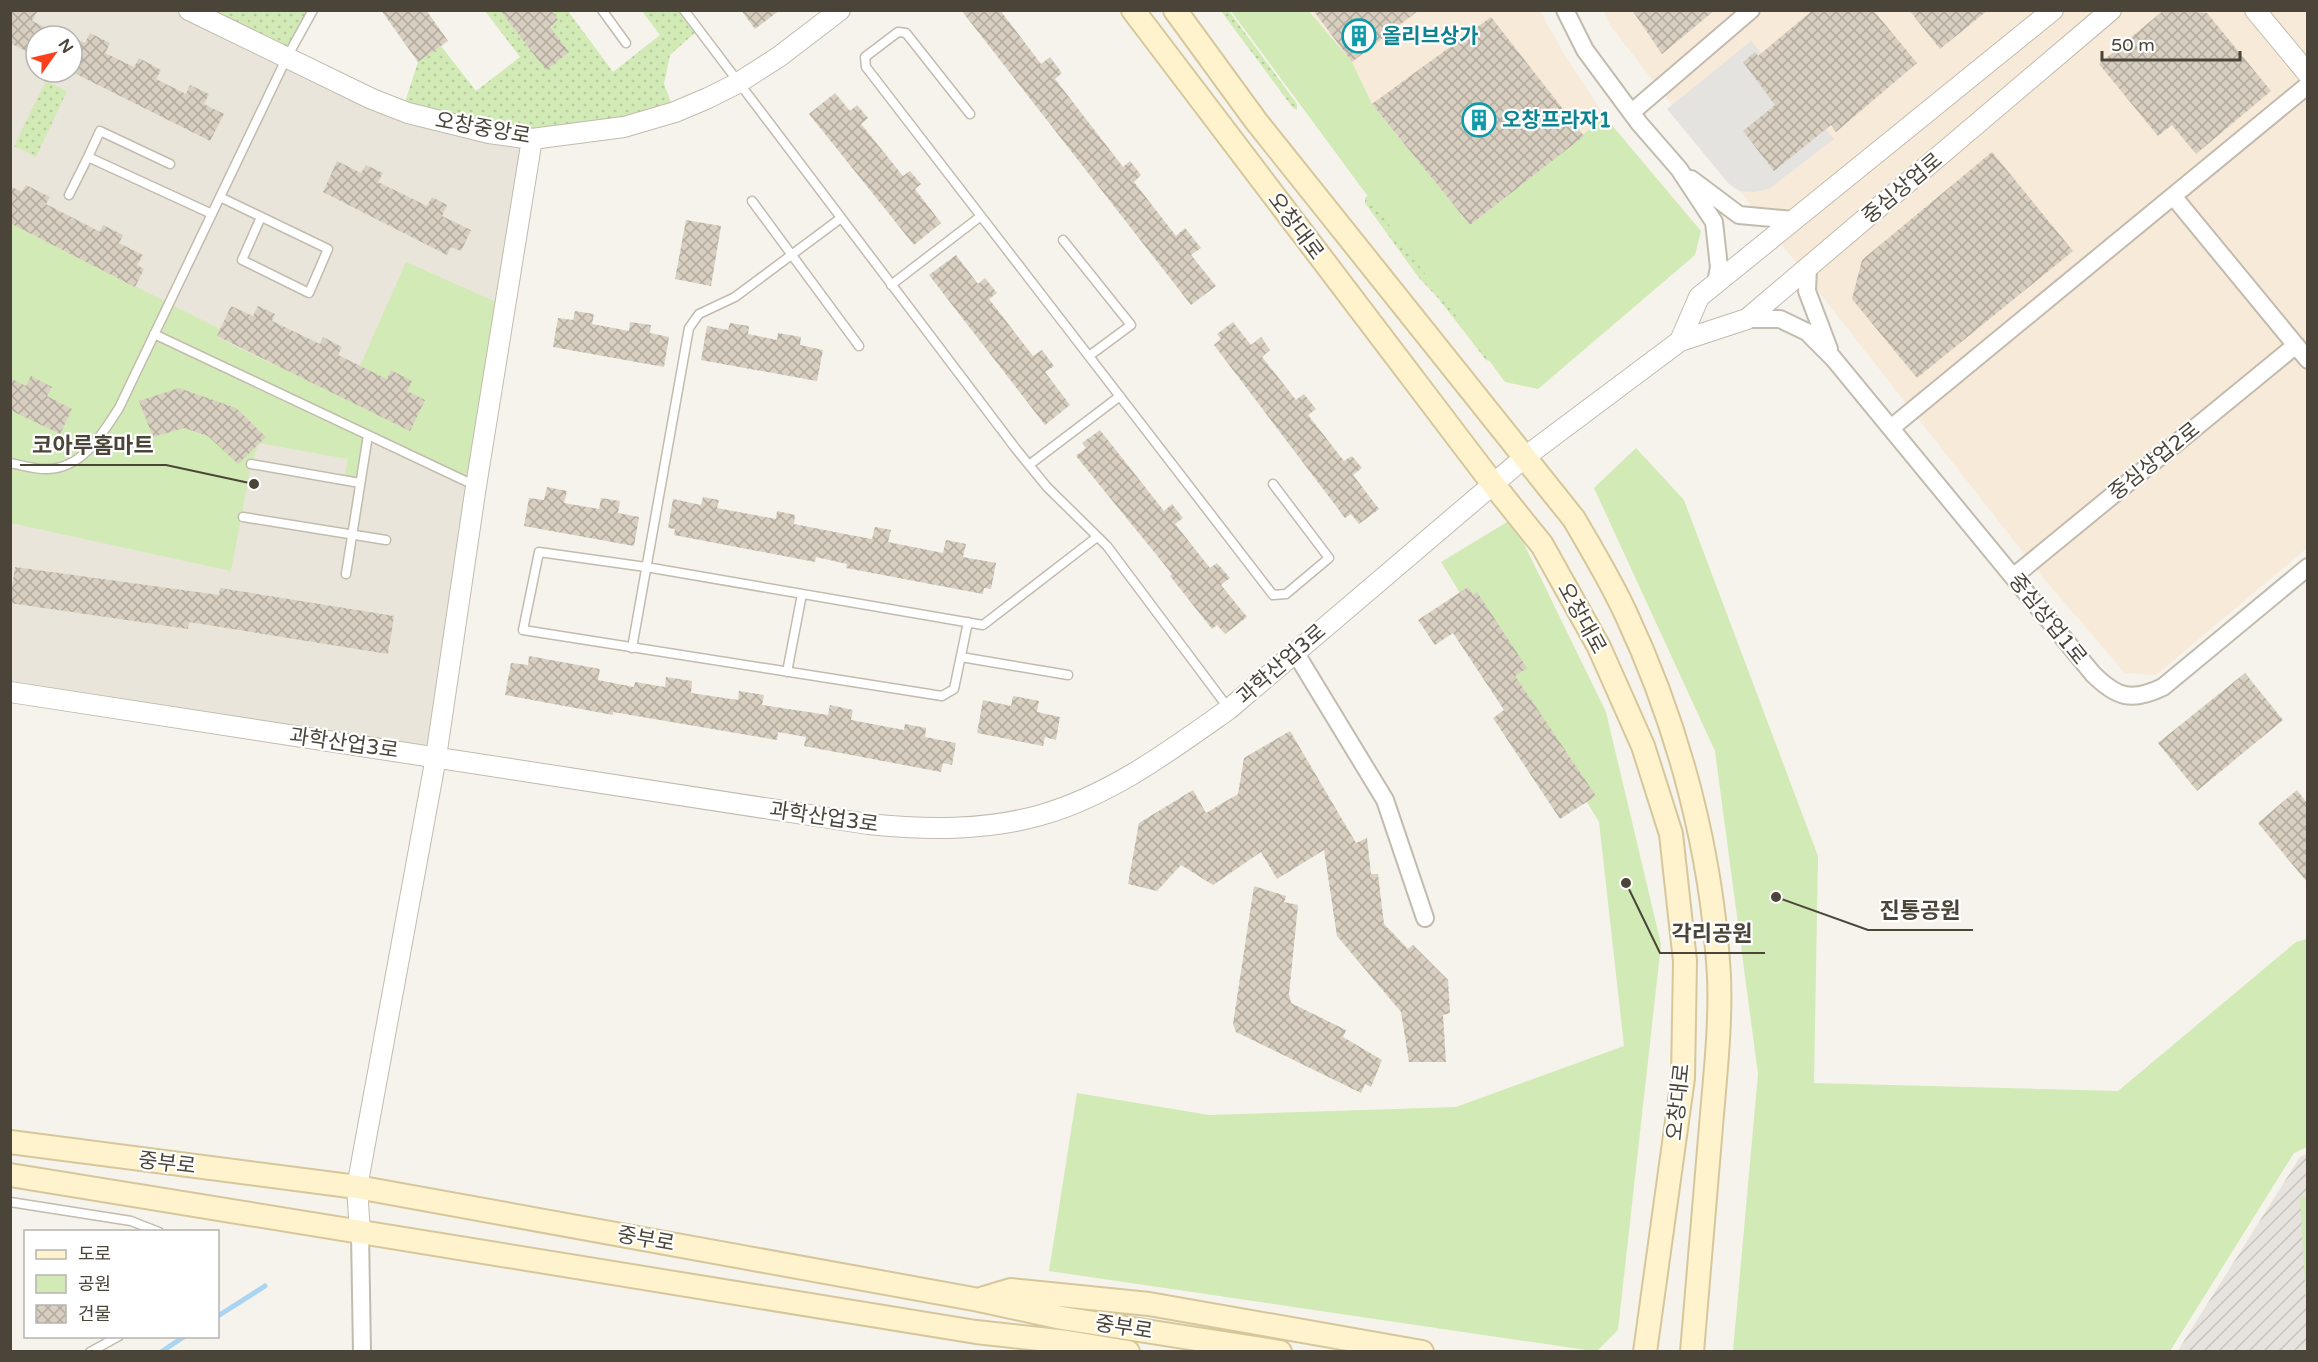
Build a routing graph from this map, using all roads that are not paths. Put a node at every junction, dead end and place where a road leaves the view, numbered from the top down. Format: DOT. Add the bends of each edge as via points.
graph roads {
  1 [pos="189,10"];
  2 [pos="313,10"];
  3 [pos="602,10"];
  4 [pos="684,10"];
  5 [pos="840,10"];
  6 [pos="1134,10"];
  7 [pos="1175,10"];
  8 [pos="1565,10"];
  9 [pos="1751,10"];
  10 [pos="2053,10"];
  11 [pos="2111,10"];
  12 [pos="2255,10"];
  13 [pos="626,43"];
  14 [pos="287,57"];
  15 [pos="2307,74"];
  16 [pos="738,83"];
  17 [pos="2307,85"];
  18 [pos="1632,112"];
  19 [pos="970,114"];
  20 [pos="532,139"];
  21 [pos="88,157"];
  22 [pos="170,164"];
  23 [pos="1679,169"];
  24 [pos="69,195"];
  25 [pos="2173,196"];
  26 [pos="220,197"];
  27 [pos="752,201"];
  28 [pos="212,214"];
  29 [pos="981,216"];
  30 [pos="261,217"];
  31 [pos="841,218"];
  32 [pos="1794,220"];
  33 [pos="1064,240"];
  34 [pos="792,255"];
  35 [pos="1808,267"];
  36 [pos="1716,283"];
  37 [pos="891,285"];
  38 [pos="1747,319"];
  39 [pos="154,334"];
  40 [pos="1680,341"];
  41 [pos="2296,345"];
  42 [pos="859,346"];
  43 [pos="1089,356"];
  44 [pos="1833,358"];
  45 [pos="2307,360"];
  46 [pos="1120,396"];
  47 [pos="1891,428"];
  48 [pos="368,435"];
  49 [pos="1525,458"];
  50 [pos="10,463"];
  51 [pos="251,464"];
  52 [pos="1029,465"];
  53 [pos="360,483"];
  54 [pos="1273,484"];
  55 [pos="1493,484"];
  56 [pos="476,486"];
  57 [pos="243,517"];
  58 [pos="352,536"];
  59 [pos="1098,537"];
  60 [pos="386,540"];
  61 [pos="646,567"];
  62 [pos="2307,567"];
  63 [pos="346,574"];
  64 [pos="2013,577"];
  65 [pos="802,594"];
  66 [pos="968,622"];
  67 [pos="632,648"];
  68 [pos="1295,652"];
  69 [pos="961,657"];
  70 [pos="787,672"];
  71 [pos="1068,675"];
  72 [pos="10,692"];
  73 [pos="1229,709"];
  74 [pos="436,757"];
  75 [pos="1425,918"];
  76 [pos="10,1142"];
  77 [pos="10,1175"];
  78 [pos="357,1187"];
  79 [pos="10,1202"];
  80 [pos="154,1230"];
  81 [pos="360,1233"];
  82 [pos="979,1300"];
  83 [pos="976,1332"];
  84 [pos="115,1338"];
  85 [pos="90,1352"];
  86 [pos="362,1352"];
  87 [pos="1015,1352"];
  88 [pos="1128,1352"];
  89 [pos="1280,1352"];
  90 [pos="1422,1352"];
  91 [pos="1645,1352"];
  92 [pos="1692,1352"];
  1 -- 14 [label="street, 오창중앙로"];
  2 -- 14 [label="lane"];
  3 -- 13 [label="lane"];
  4 -- 16 [label="lane"];
  5 -- 16 [label="street, 오창중앙로"];
  6 -- 55 [label="main road, 오창대로"];
  7 -- 49 [label="main road, 오창대로" via="1256,121"];
  8 -- 18 [label="street" via="1585,50"];
  9 -- 18 [label="street"];
  10 -- 32 [label="street, 중심상업로"];
  11 -- 35 [label="street, 중심상업로"];
  12 -- 15 [label="street"];
  14 -- 20 [label="street, 오창중앙로" via="408,113"];
  14 -- 26 [label="lane"];
  16 -- 20 [label="street, 오창중앙로" via="675,112 624,127"];
  16 -- 31 [label="lane"];
  17 -- 25 [label="street"];
  18 -- 23 [label="street"];
  19 -- 29 [label="lane" via="906,33 898,32 865,57 866,68"];
  20 -- 56 [label="street"];
  21 -- 22 [label="lane" via="100,131"];
  21 -- 24 [label="lane"];
  21 -- 28 [label="lane"];
  23 -- 32 [label="street" via="1739,215"];
  23 -- 36 [label="street" via="1714,222 1719,267"];
  25 -- 41 [label="street"];
  25 -- 47 [label="street"];
  26 -- 28 [label="lane"];
  26 -- 30 [label="lane"];
  27 -- 34 [label="lane"];
  28 -- 39 [label="lane"];
  29 -- 37 [label="lane"];
  29 -- 43 [label="lane"];
  30 -- 30 [label="lane" via="242,260 309,293 328,249"];
  31 -- 34 [label="lane"];
  31 -- 37 [label="lane"];
  32 -- 36 [label="street, 중심상업로"];
  33 -- 43 [label="lane" via="1131,325"];
  34 -- 42 [label="lane"];
  34 -- 61 [label="lane" via="735,297 699,314 689,328"];
  35 -- 38 [label="street, 중심상업로"];
  35 -- 44 [label="street" via="1807,291"];
  36 -- 40 [label="street, 중심상업로" via="1698,297"];
  37 -- 52 [label="lane"];
  38 -- 40 [label="street, 중심상업로"];
  38 -- 44 [label="street" via="1780,319 1807,332"];
  39 -- 48 [label="lane"];
  39 -- 50 [label="lane" via="119,408 101,436 77,461 48,469"];
  40 -- 49 [label="street, 중심상업로"];
  41 -- 45 [label="street"];
  41 -- 64 [label="street, 중심상업2로"];
  43 -- 46 [label="lane"];
  44 -- 47 [label="street, 중심상업1로"];
  46 -- 52 [label="lane"];
  46 -- 54 [label="lane" via="1273,595 1286,594 1329,558"];
  47 -- 64 [label="street, 중심상업1로"];
  48 -- 53 [label="lane"];
  48 -- 56 [label="lane"];
  49 -- 55 [label="street, 과학산업3로"];
  49 -- 92 [label="main road, 오창대로" via="1574,519 1626,615 1670,725 1709,877 1719,978 1716,1066"];
  51 -- 53 [label="lane"];
  52 -- 59 [label="lane"];
  53 -- 58 [label="lane"];
  55 -- 68 [label="street, 과학산업3로"];
  55 -- 91 [label="main road, 오창대로" via="1542,545 1599,647 1643,746 1671,834 1685,961 1683,1078"];
  56 -- 74 [label="street"];
  57 -- 58 [label="lane"];
  58 -- 60 [label="lane"];
  58 -- 63 [label="lane"];
  59 -- 66 [label="lane" via="983,625"];
  59 -- 73 [label="lane"];
  61 -- 65 [label="lane"];
  61 -- 67 [label="lane"];
  61 -- 67 [label="lane" via="539,552 523,630"];
  62 -- 64 [label="street, 중심상업1로" via="2163,687 2136,696 2122,696 2108,689"];
  65 -- 66 [label="lane"];
  65 -- 70 [label="lane"];
  66 -- 69 [label="lane"];
  67 -- 70 [label="lane"];
  68 -- 73 [label="street, 과학산업3로"];
  68 -- 75 [label="street" via="1385,800"];
  69 -- 70 [label="lane" via="954,689 942,696"];
  69 -- 71 [label="lane"];
  72 -- 74 [label="street, 과학산업3로"];
  73 -- 74 [label="street, 과학산업3로" via="1170,751 1088,797 1042,815 963,827 920,829 868,824"];
  74 -- 78 [label="street"];
  76 -- 78 [label="main road, 중부로"];
  77 -- 81 [label="main road, 중부로"];
  78 -- 81 [label="street"];
  78 -- 82 [label="main road, 중부로"];
  79 -- 80 [label="lane" via="131,1221"];
  81 -- 83 [label="main road, 중부로"];
  81 -- 86 [label="street"];
  82 -- 89 [label="main road, 중부로"];
  82 -- 90 [label="main road" via="1011,1290 1149,1304"];
  83 -- 87 [label="main road"];
  83 -- 88 [label="main road, 중부로"];
  84 -- 85 [label="lane"];
}
